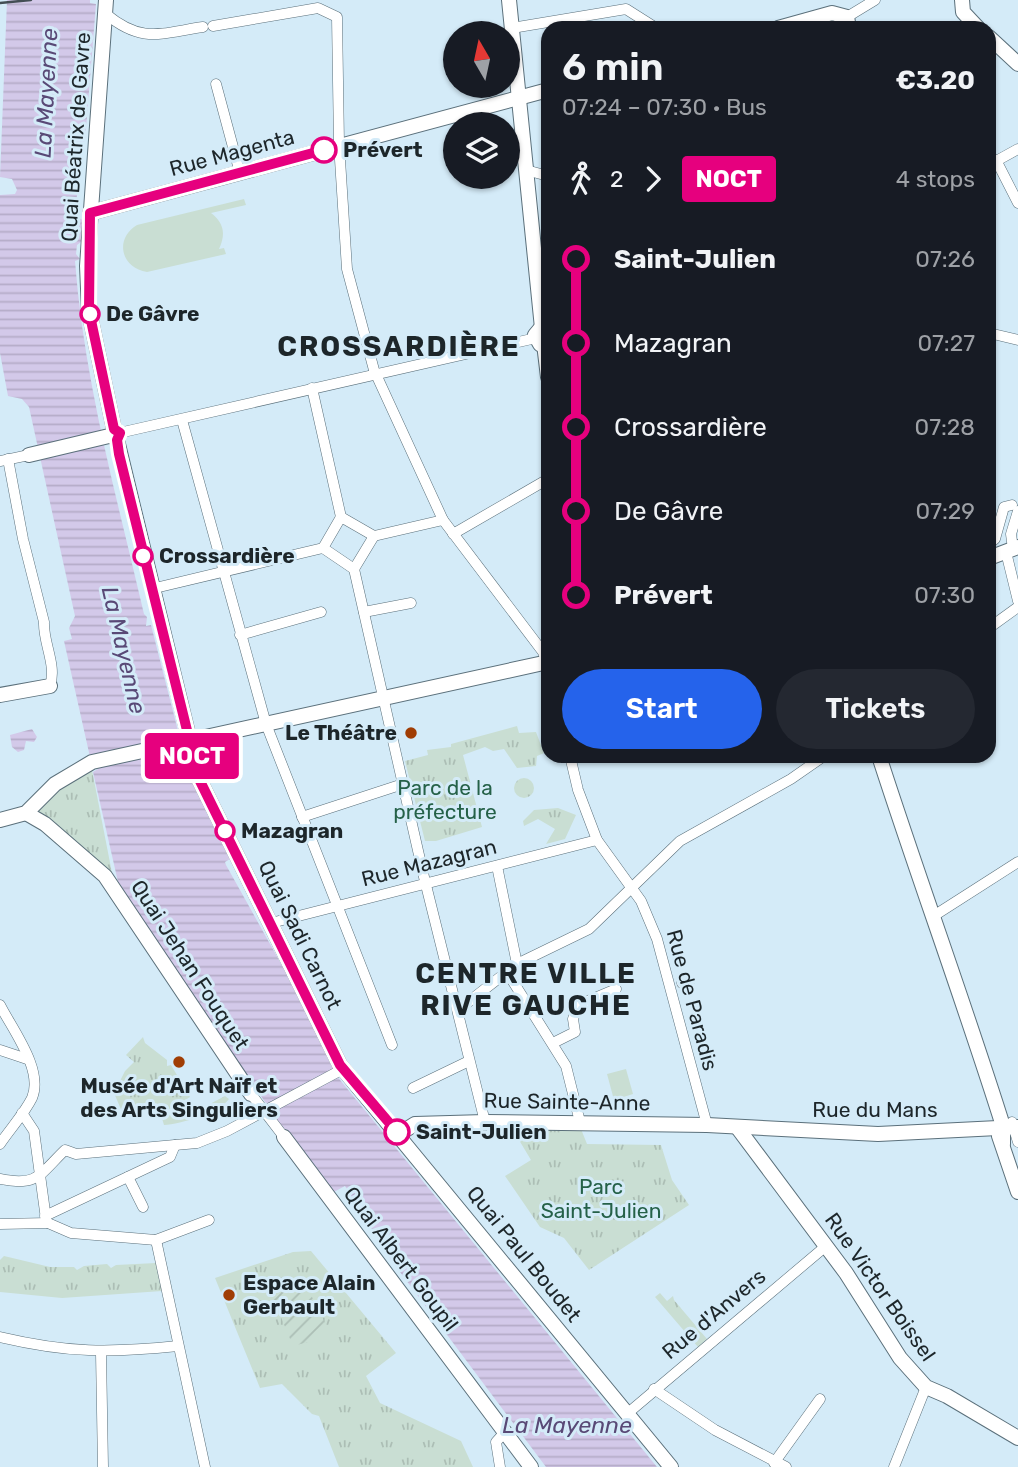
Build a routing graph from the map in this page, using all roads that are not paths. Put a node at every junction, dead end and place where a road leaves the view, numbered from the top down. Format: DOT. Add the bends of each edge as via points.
graph roads {
  1 [pos="509,0"];
  2 [pos="875,0"];
  3 [pos="962,0"];
  4 [pos="106,7"];
  5 [pos="511,21"];
  6 [pos="550,21"];
  7 [pos="645,21"];
  8 [pos="803,21"];
  9 [pos="846,21"];
  10 [pos="849,21"];
  11 [pos="971,21"];
  12 [pos="541,22"];
  13 [pos="520,26"];
  14 [pos="996,44"];
  15 [pos="1018,64"];
  16 [pos="216,84"];
  17 [pos="541,92"];
  18 [pos="519,98"];
  19 [pos="520,98"];
  20 [pos="339,146"];
  21 [pos="1018,149"];
  22 [pos="996,160"];
  23 [pos="996,167"];
  24 [pos="526,170"];
  25 [pos="240,173"];
  26 [pos="541,174"];
  27 [pos="1018,203"];
  28 [pos="90,213"];
  29 [pos="541,317"];
  30 [pos="996,335"];
  31 [pos="541,337"];
  32 [pos="1018,340"];
  33 [pos="376,375"];
  34 [pos="312,388"];
  35 [pos="182,419"];
  36 [pos="115,435"];
  37 [pos="29,455"];
  38 [pos="4,460"];
  39 [pos="541,483"];
  40 [pos="1015,508"];
  41 [pos="341,517"];
  42 [pos="443,520"];
  43 [pos="453,534"];
  44 [pos="996,535"];
  45 [pos="374,536"];
  46 [pos="323,548"];
  47 [pos="1012,549"];
  48 [pos="354,569"];
  49 [pos="223,572"];
  50 [pos="151,589"];
  51 [pos="1018,601"];
  52 [pos="411,603"];
  53 [pos="1018,607"];
  54 [pos="321,612"];
  55 [pos="364,612"];
  56 [pos="996,623"];
  57 [pos="240,635"];
  58 [pos="541,649"];
  59 [pos="541,663"];
  60 [pos="50,681"];
  61 [pos="0,695"];
  62 [pos="384,698"];
  63 [pos="266,724"];
  64 [pos="188,741"];
  65 [pos="572,763"];
  66 [pos="814,763"];
  67 [pos="881,763"];
  68 [pos="403,784"];
  69 [pos="26,813"];
  70 [pos="302,817"];
  71 [pos="0,820"];
  72 [pos="597,840"];
  73 [pos="1018,862"];
  74 [pos="497,866"];
  75 [pos="427,886"];
  76 [pos="632,888"];
  77 [pos="337,906"];
  78 [pos="932,917"];
  79 [pos="271,923"];
  80 [pos="517,964"];
  81 [pos="507,972"];
  82 [pos="682,983"];
  83 [pos="670,987"];
  84 [pos="615,989"];
  85 [pos="0,1006"];
  86 [pos="458,1010"];
  87 [pos="553,1043"];
  88 [pos="392,1045"];
  89 [pos="0,1050"];
  90 [pos="27,1059"];
  91 [pos="469,1061"];
  92 [pos="343,1069"];
  93 [pos="413,1088"];
  94 [pos="251,1094"];
  95 [pos="263,1112"];
  96 [pos="22,1113"];
  97 [pos="485,1122"];
  98 [pos="580,1122"];
  99 [pos="1007,1124"];
  100 [pos="706,1125"];
  101 [pos="737,1127"];
  102 [pos="400,1134"];
  103 [pos="284,1137"];
  104 [pos="1011,1143"];
  105 [pos="0,1144"];
  106 [pos="175,1146"];
  107 [pos="128,1177"];
  108 [pos="39,1178"];
  109 [pos="0,1179"];
  110 [pos="1018,1192"];
  111 [pos="143,1208"];
  112 [pos="46,1219"];
  113 [pos="209,1220"];
  114 [pos="0,1224"];
  115 [pos="156,1240"];
  116 [pos="826,1246"];
  117 [pos="0,1338"];
  118 [pos="178,1346"];
  119 [pos="101,1353"];
  120 [pos="926,1387"];
  121 [pos="654,1389"];
  122 [pos="820,1399"];
  123 [pos="628,1413"];
  124 [pos="505,1432"];
  125 [pos="1018,1438"];
  126 [pos="774,1463"];
  127 [pos="103,1467"];
  128 [pos="205,1467"];
  129 [pos="500,1467"];
  130 [pos="531,1467"];
  131 [pos="671,1467"];
  132 [pos="786,1467"];
  133 [pos="894,1467"];
  1 -- 5 [label="street"];
  2 -- 10 [label="street"];
  3 -- 11 [label="street" via="963,12"];
  4 -- 20 [label="street" via="126,30 143,35 318,8 337,17"];
  4 -- 28 [label="street, Quai Béatrix de Gavre"];
  6 -- 7 [label="street" via="626,9"];
  8 -- 9 [label="street" via="832,13"];
  12 -- 13 [label="street"];
  14 -- 15 [label="street"];
  16 -- 25 [label="street"];
  17 -- 19 [label="street, Rue Magenta"];
  18 -- 20 [label="street, Rue Magenta"];
  18 -- 24 [label="street"];
  20 -- 25 [label="street, Rue Magenta"];
  20 -- 33 [label="street" via="347,270"];
  21 -- 22 [label="street"];
  23 -- 27 [label="street"];
  24 -- 26 [label="street"];
  24 -- 29 [label="street"];
  25 -- 28 [label="street, Rue Magenta"];
  28 -- 36 [label="street, Quai Béatrix de Gavre" via="89,311"];
  30 -- 32 [label="street"];
  31 -- 33 [label="street"];
  33 -- 34 [label="street"];
  33 -- 42 [label="street"];
  34 -- 35 [label="street"];
  34 -- 41 [label="street"];
  35 -- 36 [label="street"];
  35 -- 49 [label="street"];
  36 -- 37 [label="street"];
  36 -- 50 [label="street, Quai Béatrix de Gavre"];
  37 -- 38 [label="street"];
  38 -- 60 [label="street" via="44,622"];
  39 -- 43 [label="street"];
  40 -- 44 [label="street" via="1004,507"];
  40 -- 47 [label="street"];
  41 -- 45 [label="street"];
  41 -- 46 [label="street"];
  42 -- 43 [label="street"];
  42 -- 45 [label="street"];
  43 -- 58 [label="street"];
  45 -- 48 [label="street"];
  46 -- 48 [label="street"];
  46 -- 49 [label="street"];
  47 -- 51 [label="street"];
  48 -- 55 [label="street"];
  49 -- 50 [label="street"];
  49 -- 57 [label="street"];
  50 -- 64 [label="street, Quai Béatrix de Gavre"];
  52 -- 55 [label="street"];
  53 -- 56 [label="street"];
  54 -- 57 [label="street"];
  55 -- 62 [label="street"];
  57 -- 63 [label="street"];
  59 -- 62 [label="street"];
  60 -- 61 [label="street"];
  62 -- 63 [label="street"];
  62 -- 68 [label="street"];
  63 -- 64 [label="street"];
  63 -- 70 [label="street"];
  64 -- 69 [label="street" via="92,762 55,784"];
  64 -- 79 [label="street, Quai Sadi Carnot" via="199,779"];
  65 -- 72 [label="street, Rue de Paradis"];
  66 -- 76 [label="street" via="680,841"];
  67 -- 78 [label="street"];
  68 -- 70 [label="street"];
  68 -- 75 [label="street"];
  69 -- 71 [label="street"];
  69 -- 94 [label="street, Quai Jehan Fouquet" via="105,876"];
  70 -- 77 [label="street"];
  72 -- 74 [label="street, Rue Mazagran"];
  72 -- 76 [label="street, Rue de Paradis"];
  73 -- 78 [label="street"];
  74 -- 75 [label="street, Rue Mazagran"];
  74 -- 80 [label="street"];
  75 -- 77 [label="street, Rue Mazagran"];
  75 -- 86 [label="street"];
  76 -- 80 [label="street" via="589,929"];
  76 -- 83 [label="street, Rue de Paradis" via="657,939"];
  77 -- 79 [label="street, Rue Mazagran"];
  77 -- 88 [label="street"];
  78 -- 99 [label="street"];
  79 -- 92 [label="street, Quai Sadi Carnot"];
  80 -- 81 [label="street"];
  81 -- 86 [label="street"];
  81 -- 87 [label="street"];
  82 -- 83 [label="street"];
  83 -- 100 [label="street, Rue de Paradis"];
  84 -- 87 [label="street" via="578,1005 575,1032"];
  85 -- 90 [label="street"];
  86 -- 91 [label="street"];
  87 -- 98 [label="street" via="566,1066"];
  89 -- 90 [label="street"];
  90 -- 96 [label="street" via="33,1093"];
  91 -- 93 [label="street"];
  91 -- 97 [label="street"];
  92 -- 95 [label="street"];
  92 -- 102 [label="street, Quai Paul Boudet"];
  94 -- 95 [label="street, Quai Jehan Fouquet"];
  95 -- 103 [label="street, Quai Albert Goupil"];
  95 -- 106 [label="street" via="197,1143"];
  96 -- 105 [label="street"];
  96 -- 108 [label="street" via="34,1130"];
  97 -- 98 [label="street, Rue Sainte-Anne"];
  97 -- 102 [label="street, Rue Sainte-Anne" via="415,1124"];
  98 -- 100 [label="street, Rue Sainte-Anne"];
  99 -- 101 [label="street, Rue du Mans" via="878,1134"];
  99 -- 104 [label="street"];
  100 -- 101 [label="street, Rue Sainte-Anne"];
  101 -- 116 [label="street, Rue Victor Boissel"];
  102 -- 123 [label="street, Quai Paul Boudet"];
  103 -- 124 [label="street, Quai Albert Goupil"];
  104 -- 110 [label="street"];
  106 -- 107 [label="street" via="170,1157"];
  106 -- 108 [label="street" via="76,1154 65,1150"];
  107 -- 111 [label="street"];
  107 -- 112 [label="street"];
  108 -- 109 [label="street"];
  108 -- 112 [label="street"];
  112 -- 114 [label="street"];
  112 -- 115 [label="street" via="60,1231"];
  113 -- 115 [label="street"];
  115 -- 118 [label="street"];
  116 -- 120 [label="street, Rue Victor Boissel"];
  116 -- 121 [label="street, Rue d'Anvers"];
  117 -- 119 [label="street"];
  118 -- 119 [label="street"];
  118 -- 128 [label="street"];
  119 -- 127 [label="street"];
  120 -- 125 [label="street, Rue Victor Boissel"];
  120 -- 133 [label="street"];
  121 -- 123 [label="street, Rue d'Anvers"];
  121 -- 126 [label="street"];
  122 -- 126 [label="street"];
  123 -- 131 [label="street, Quai Paul Boudet"];
  124 -- 129 [label="street" via="496,1441"];
  124 -- 130 [label="street, Quai Albert Goupil"];
  126 -- 132 [label="street"];
}
